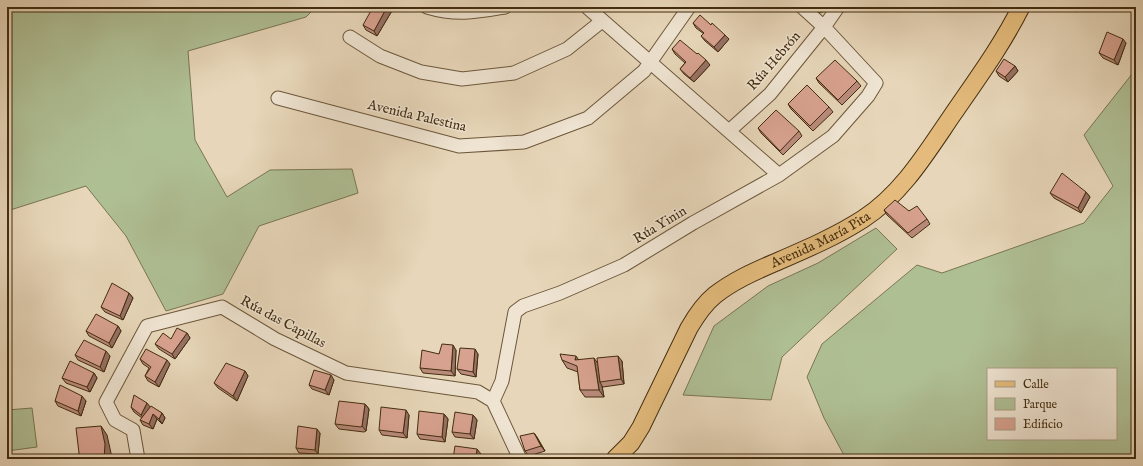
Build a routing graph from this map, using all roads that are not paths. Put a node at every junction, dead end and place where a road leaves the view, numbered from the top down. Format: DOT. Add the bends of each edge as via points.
graph roads {
  1 [pos="427,7"];
  2 [pos="505,7"];
  3 [pos="587,7"];
  4 [pos="689,7"];
  5 [pos="802,7"];
  6 [pos="838,7"];
  7 [pos="1021,7"];
  8 [pos="602,21"];
  9 [pos="824,27"];
  10 [pos="350,37"];
  11 [pos="650,62"];
  12 [pos="278,98"];
  13 [pos="729,131"];
  14 [pos="779,175"];
  15 [pos="493,401"];
  16 [pos="138,459"];
  17 [pos="520,459"];
  18 [pos="615,459"];
  1 -- 2 [label="street" via="444,12 474,13"];
  3 -- 8 [label="street"];
  4 -- 11 [label="street, Avenida Palestina"];
  5 -- 9 [label="street"];
  6 -- 9 [label="street, Rúa Hebrón"];
  7 -- 18 [label="main road, Avenida María Pita" via="988,62 918,164 881,206 846,229 741,278 714,295 689,328 642,427"];
  8 -- 10 [label="street" via="567,49 514,73 462,79 421,72 380,56"];
  8 -- 11 [label="street"];
  9 -- 13 [label="street, Rúa Hebrón" via="770,94"];
  9 -- 14 [label="street, Rúa Yinin" via="876,82 868,96 833,136"];
  11 -- 12 [label="street, Avenida Palestina" via="644,71 588,118 524,142 459,146"];
  11 -- 13 [label="street"];
  13 -- 14 [label="street"];
  14 -- 15 [label="street, Rúa Yinin" via="624,265 523,306 515,312 502,381"];
  15 -- 16 [label="street, Rúa das Capillas" via="478,392 346,374 275,339 222,307 147,326 106,402 115,420 133,430"];
  15 -- 17 [label="street"];
}
